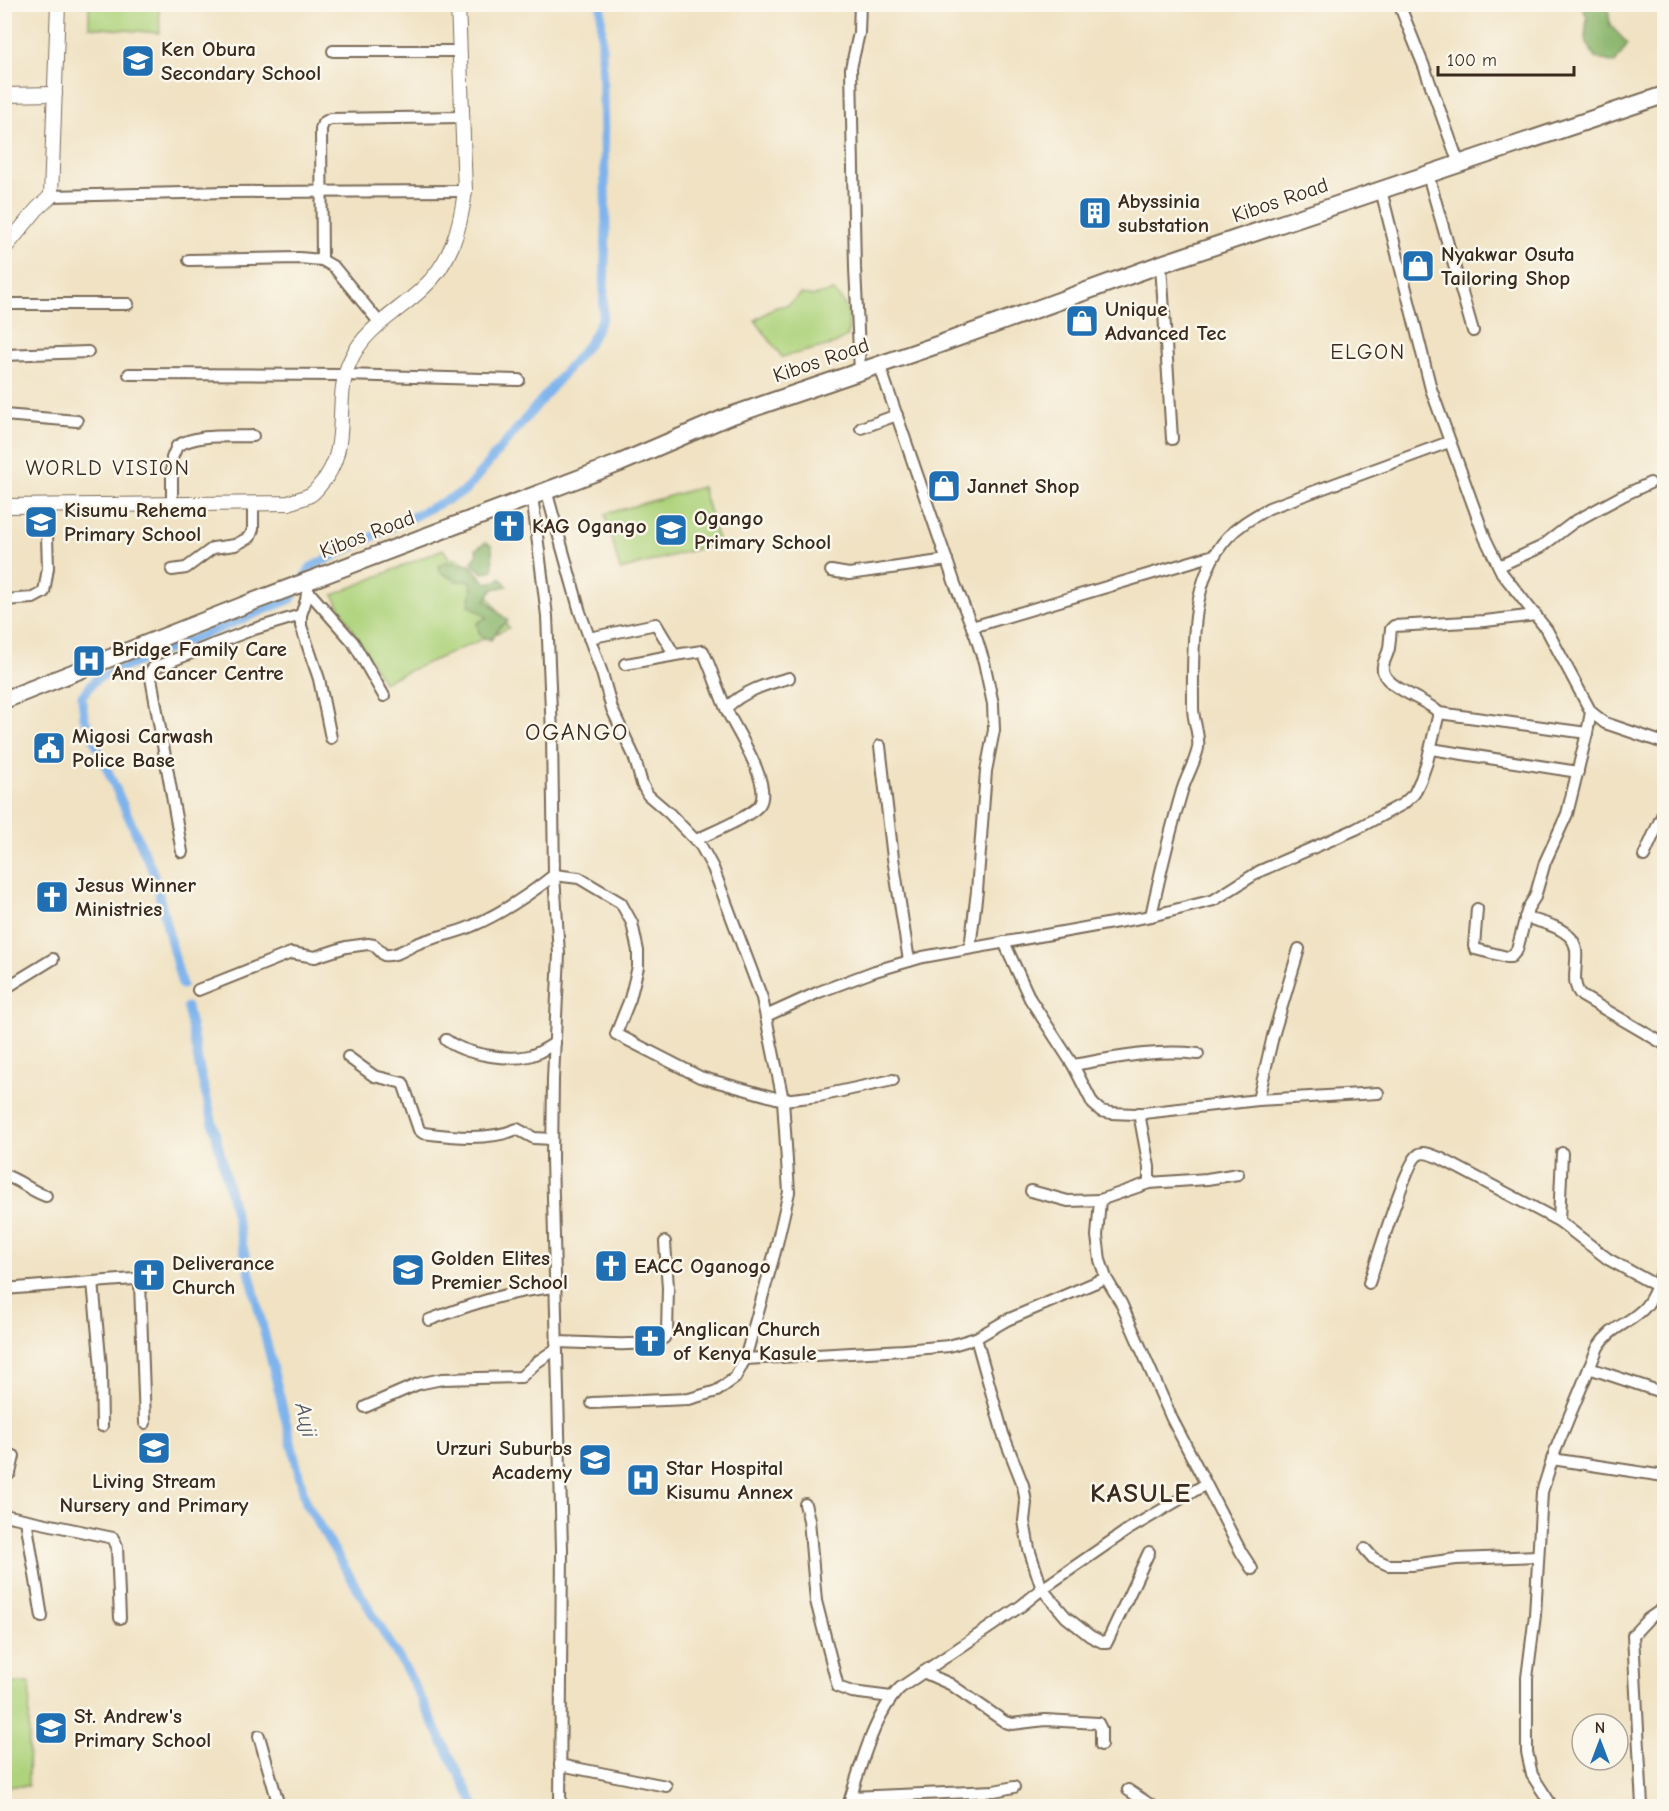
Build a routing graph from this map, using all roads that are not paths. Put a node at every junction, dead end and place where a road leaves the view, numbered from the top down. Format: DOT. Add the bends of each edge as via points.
graph roads {
  1 [pos="58,4"];
  2 [pos="458,4"];
  3 [pos="860,4"];
  4 [pos="1399,4"];
  5 [pos="333,51"];
  6 [pos="460,51"];
  7 [pos="55,94"];
  8 [pos="4,95"];
  9 [pos="1665,95"];
  10 [pos="462,117"];
  11 [pos="1459,164"];
  12 [pos="1428,175"];
  13 [pos="1381,190"];
  14 [pos="465,191"];
  15 [pos="321,192"];
  16 [pos="51,196"];
  17 [pos="4,249"];
  18 [pos="189,260"];
  19 [pos="322,260"];
  20 [pos="1161,264"];
  21 [pos="4,304"];
  22 [pos="128,304"];
  23 [pos="379,322"];
  24 [pos="1473,331"];
  25 [pos="88,352"];
  26 [pos="4,355"];
  27 [pos="879,364"];
  28 [pos="860,371"];
  29 [pos="129,374"];
  30 [pos="345,375"];
  31 [pos="519,380"];
  32 [pos="4,415"];
  33 [pos="897,415"];
  34 [pos="77,421"];
  35 [pos="861,428"];
  36 [pos="252,436"];
  37 [pos="1172,439"];
  38 [pos="1449,442"];
  39 [pos="1650,483"];
  40 [pos="539,493"];
  41 [pos="253,503"];
  42 [pos="172,504"];
  43 [pos="46,505"];
  44 [pos="4,506"];
  45 [pos="1214,555"];
  46 [pos="947,560"];
  47 [pos="1499,566"];
  48 [pos="172,570"];
  49 [pos="831,571"];
  50 [pos="308,584"];
  51 [pos="4,600"];
  52 [pos="301,615"];
  53 [pos="1536,615"];
  54 [pos="972,627"];
  55 [pos="589,638"];
  56 [pos="674,654"];
  57 [pos="625,664"];
  58 [pos="789,678"];
  59 [pos="384,696"];
  60 [pos="4,700"];
  61 [pos="726,708"];
  62 [pos="1591,712"];
  63 [pos="1439,713"];
  64 [pos="1587,733"];
  65 [pos="332,738"];
  66 [pos="1665,743"];
  67 [pos="880,746"];
  68 [pos="1431,749"];
  69 [pos="1578,772"];
  70 [pos="1665,811"];
  71 [pos="696,840"];
  72 [pos="182,852"];
  73 [pos="1644,856"];
  74 [pos="554,875"];
  75 [pos="1477,909"];
  76 [pos="1151,916"];
  77 [pos="1525,917"];
  78 [pos="1004,942"];
  79 [pos="970,948"];
  80 [pos="1299,949"];
  81 [pos="53,959"];
  82 [pos="909,961"];
  83 [pos="4,988"];
  84 [pos="198,990"];
  85 [pos="766,1016"];
  86 [pos="446,1040"];
  87 [pos="555,1043"];
  88 [pos="1665,1044"];
  89 [pos="1198,1054"];
  90 [pos="348,1057"];
  91 [pos="1073,1065"];
  92 [pos="893,1080"];
  93 [pos="1378,1093"];
  94 [pos="783,1100"];
  95 [pos="1258,1100"];
  96 [pos="1139,1113"];
  97 [pos="552,1139"];
  98 [pos="1562,1153"];
  99 [pos="1238,1174"];
  100 [pos="4,1175"];
  101 [pos="1149,1184"];
  102 [pos="1031,1191"];
  103 [pos="46,1196"];
  104 [pos="1100,1200"];
  105 [pos="1559,1221"];
  106 [pos="665,1242"];
  107 [pos="1665,1266"];
  108 [pos="1106,1278"];
  109 [pos="93,1282"];
  110 [pos="1369,1283"];
  111 [pos="1657,1286"];
  112 [pos="555,1287"];
  113 [pos="4,1289"];
  114 [pos="429,1320"];
  115 [pos="976,1338"];
  116 [pos="556,1345"];
  117 [pos="745,1359"];
  118 [pos="1589,1368"];
  119 [pos="1665,1393"];
  120 [pos="592,1403"];
  121 [pos="365,1407"];
  122 [pos="145,1423"];
  123 [pos="102,1426"];
  124 [pos="14,1456"];
  125 [pos="1552,1459"];
  126 [pos="1665,1476"];
  127 [pos="4,1478"];
  128 [pos="1206,1484"];
  129 [pos="805,1504"];
  130 [pos="4,1515"];
  131 [pos="26,1520"];
  132 [pos="1365,1549"];
  133 [pos="1149,1552"];
  134 [pos="1538,1556"];
  135 [pos="1252,1569"];
  136 [pos="1042,1589"];
  137 [pos="1665,1608"];
  138 [pos="42,1617"];
  139 [pos="120,1618"];
  140 [pos="923,1672"];
  141 [pos="891,1697"];
  142 [pos="259,1736"];
  143 [pos="1101,1744"];
  144 [pos="560,1765"];
  145 [pos="666,1786"];
  146 [pos="1014,1787"];
  147 [pos="1128,1790"];
  148 [pos="850,1802"];
  149 [pos="279,1806"];
  150 [pos="560,1806"];
  151 [pos="1152,1806"];
  152 [pos="1552,1806"];
  153 [pos="1641,1806"];
  1 -- 7 [label="street"];
  2 -- 6 [label="street"];
  3 -- 28 [label="street" via="859,33 851,68"];
  4 -- 11 [label="street"];
  5 -- 6 [label="street"];
  6 -- 10 [label="street"];
  7 -- 8 [label="street"];
  7 -- 16 [label="street"];
  9 -- 11 [label="main road, Kibos Road"];
  10 -- 14 [label="street"];
  10 -- 15 [label="street" via="326,121 321,129"];
  11 -- 12 [label="main road, Kibos Road"];
  12 -- 13 [label="main road, Kibos Road"];
  12 -- 24 [label="street"];
  13 -- 20 [label="main road, Kibos Road"];
  13 -- 38 [label="street" via="1431,389"];
  14 -- 15 [label="street"];
  14 -- 23 [label="street" via="453,247 439,272"];
  15 -- 16 [label="street"];
  15 -- 19 [label="street"];
  16 -- 17 [label="street"];
  18 -- 19 [label="street"];
  19 -- 23 [label="street" via="334,267"];
  20 -- 27 [label="main road, Kibos Road"];
  20 -- 37 [label="street"];
  21 -- 22 [label="street"];
  23 -- 30 [label="street" via="361,342"];
  25 -- 26 [label="street"];
  27 -- 28 [label="main road, Kibos Road"];
  27 -- 33 [label="street"];
  28 -- 40 [label="main road, Kibos Road" via="727,417"];
  29 -- 30 [label="street"];
  30 -- 31 [label="street"];
  30 -- 41 [label="street" via="338,455 327,477 312,494 289,503"];
  32 -- 34 [label="street"];
  33 -- 35 [label="street"];
  33 -- 46 [label="street"];
  36 -- 42 [label="street" via="192,439 177,446 172,458"];
  38 -- 45 [label="street" via="1269,508 1243,523"];
  38 -- 47 [label="street"];
  39 -- 47 [label="street" via="1580,518 1541,547"];
  40 -- 50 [label="main road, Kibos Road"];
  40 -- 55 [label="street"];
  40 -- 74 [label="street" via="548,616"];
  41 -- 42 [label="street"];
  41 -- 48 [label="street" via="250,537 235,545 213,548 186,568"];
  42 -- 43 [label="street"];
  43 -- 44 [label="street"];
  43 -- 51 [label="street" via="48,568 44,592 33,598"];
  45 -- 54 [label="street"];
  45 -- 76 [label="street" via="1201,587 1195,628 1194,720 1198,748 1178,804"];
  46 -- 49 [label="street" via="849,574"];
  46 -- 54 [label="street"];
  47 -- 53 [label="street"];
  50 -- 52 [label="street"];
  50 -- 59 [label="street" via="353,642"];
  50 -- 60 [label="main road, Kibos Road"];
  52 -- 65 [label="street"];
  52 -- 72 [label="street" via="251,630 150,672"];
  53 -- 62 [label="street" via="1548,630"];
  53 -- 63 [label="street" via="1391,629 1382,666 1386,678"];
  54 -- 79 [label="street" via="993,704 994,730 986,771"];
  55 -- 56 [label="street" via="656,624"];
  55 -- 71 [label="street" via="642,784 648,795"];
  56 -- 57 [label="street"];
  56 -- 61 [label="street" via="703,651"];
  58 -- 61 [label="street" via="747,693"];
  61 -- 71 [label="street" via="753,763 763,794 761,803 755,812"];
  62 -- 64 [label="street"];
  62 -- 66 [label="street" via="1605,723"];
  63 -- 64 [label="street"];
  63 -- 68 [label="street"];
  64 -- 69 [label="street"];
  67 -- 82 [label="street"];
  68 -- 69 [label="street"];
  68 -- 76 [label="street" via="1414,794 1403,804 1260,871 1214,900"];
  69 -- 77 [label="street" via="1567,814"];
  70 -- 73 [label="street"];
  71 -- 85 [label="street" via="713,868 739,933"];
  74 -- 84 [label="street" via="495,915 393,955 384,955 368,944 315,957 291,953"];
  74 -- 87 [label="street" via="558,954"];
  74 -- 94 [label="street" via="579,878 621,903 632,923 638,967 616,1034 700,1077"];
  75 -- 77 [label="street" via="1475,949 1507,957 1517,950"];
  76 -- 78 [label="street"];
  77 -- 88 [label="street" via="1570,936 1576,962 1574,985 1582,996"];
  78 -- 79 [label="street"];
  78 -- 91 [label="street" via="1030,999"];
  79 -- 82 [label="street"];
  80 -- 95 [label="street"];
  81 -- 83 [label="street"];
  82 -- 85 [label="street" via="863,975"];
  85 -- 94 [label="street"];
  86 -- 87 [label="street" via="464,1049 512,1058 530,1056"];
  87 -- 97 [label="street"];
  89 -- 91 [label="street" via="1160,1052"];
  90 -- 97 [label="street" via="374,1076 403,1083 423,1133 478,1136 517,1129 534,1138"];
  91 -- 96 [label="street" via="1097,1108 1111,1113"];
  92 -- 94 [label="street"];
  93 -- 95 [label="street"];
  94 -- 117 [label="street" via="789,1192"];
  95 -- 96 [label="street"];
  96 -- 101 [label="street"];
  97 -- 112 [label="street"];
  98 -- 105 [label="street"];
  99 -- 101 [label="street"];
  100 -- 103 [label="street"];
  101 -- 104 [label="street"];
  102 -- 104 [label="street" via="1068,1201"];
  104 -- 108 [label="street" via="1097,1236"];
  105 -- 110 [label="street" via="1424,1152 1415,1157 1406,1177"];
  105 -- 111 [label="street" via="1608,1259"];
  106 -- 116 [label="street" via="668,1288 664,1338 653,1343"];
  107 -- 111 [label="street"];
  108 -- 115 [label="street" via="1007,1320"];
  108 -- 128 [label="street"];
  109 -- 113 [label="street"];
  109 -- 122 [label="street" via="134,1279 140,1283"];
  109 -- 123 [label="street"];
  111 -- 118 [label="street" via="1641,1311 1603,1339"];
  112 -- 114 [label="street" via="501,1295"];
  112 -- 116 [label="street"];
  115 -- 117 [label="street" via="949,1346"];
  115 -- 136 [label="street" via="1003,1434 1023,1485 1029,1549"];
  116 -- 121 [label="street" via="521,1377 442,1379 418,1384"];
  116 -- 144 [label="street" via="562,1549"];
  117 -- 120 [label="street" via="735,1378 709,1394 672,1401"];
  118 -- 119 [label="street"];
  118 -- 125 [label="street"];
  124 -- 127 [label="street" via="10,1473"];
  125 -- 126 [label="street"];
  125 -- 134 [label="street" via="1542,1491"];
  128 -- 135 [label="street"];
  128 -- 136 [label="street" via="1129,1529"];
  129 -- 141 [label="street" via="816,1601 837,1687"];
  130 -- 131 [label="street"];
  131 -- 138 [label="street"];
  131 -- 139 [label="street" via="114,1540"];
  132 -- 134 [label="street" via="1388,1565"];
  133 -- 136 [label="street" via="1107,1642 1090,1636 1066,1617"];
  134 -- 152 [label="street" via="1527,1678 1527,1752 1532,1775"];
  136 -- 140 [label="street"];
  137 -- 153 [label="street" via="1633,1635"];
  140 -- 141 [label="street"];
  140 -- 143 [label="street" via="951,1684 1005,1722 1098,1723"];
  141 -- 148 [label="street" via="864,1756"];
  142 -- 149 [label="street"];
  144 -- 145 [label="street"];
  144 -- 150 [label="street"];
  146 -- 148 [label="street"];
  147 -- 151 [label="street"];
}
